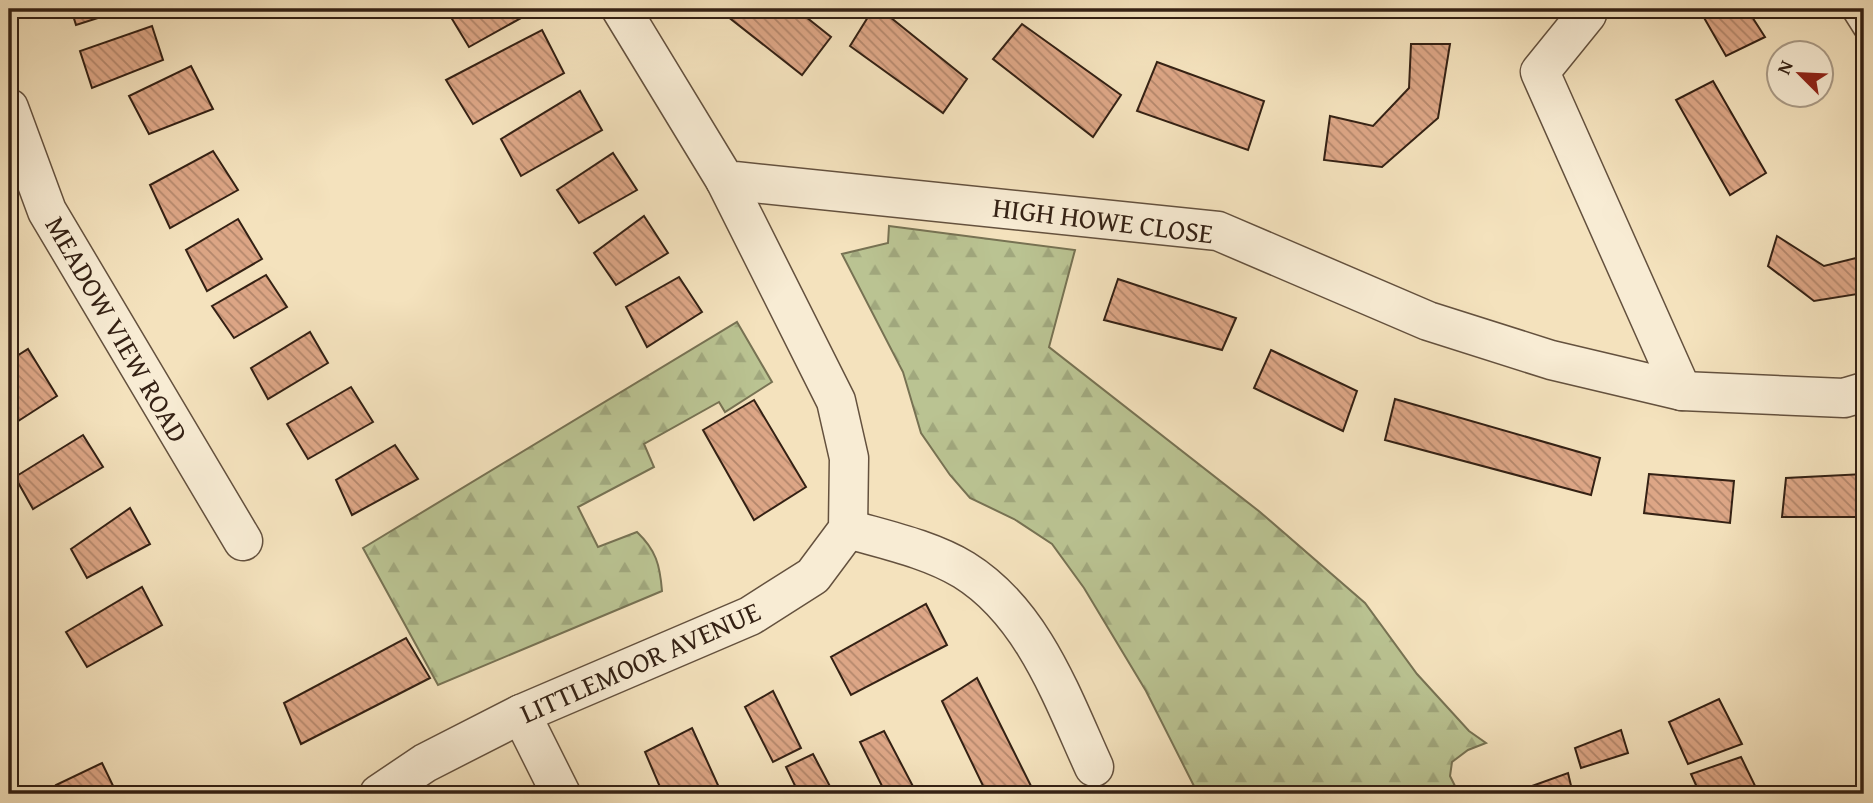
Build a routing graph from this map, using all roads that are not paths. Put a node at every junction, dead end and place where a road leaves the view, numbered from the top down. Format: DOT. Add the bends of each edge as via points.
graph roads {
  1 [pos="621,9"];
  2 [pos="1852,9"];
  3 [pos="1587,14"];
  4 [pos="1864,29"];
  5 [pos="9,108"];
  6 [pos="725,180"];
  7 [pos="1682,391"];
  8 [pos="1864,392"];
  9 [pos="848,529"];
  10 [pos="243,541"];
  11 [pos="521,714"];
  12 [pos="1094,767"];
  13 [pos="380,794"];
  14 [pos="561,794"];
  1 -- 6 [label="street"];
  2 -- 4 [label="lane"];
  3 -- 7 [label="street" via="1540,72"];
  5 -- 10 [label="street, MEADOW VIEW ROAD" via="47,211"];
  6 -- 7 [label="street, HIGH HOWE CLOSE" via="1218,231 1428,321 1551,360"];
  6 -- 9 [label="street" via="835,401 849,458"];
  7 -- 8 [label="street, HIGH HOWE CLOSE" via="1844,398"];
  9 -- 11 [label="street, LITTLEMOOR AVENUE" via="813,576 750,616"];
  9 -- 12 [label="street" via="916,549 963,570 998,597 1042,654"];
  11 -- 13 [label="street, LITTLEMOOR AVENUE" via="425,763"];
  11 -- 14 [label="street"];
}
